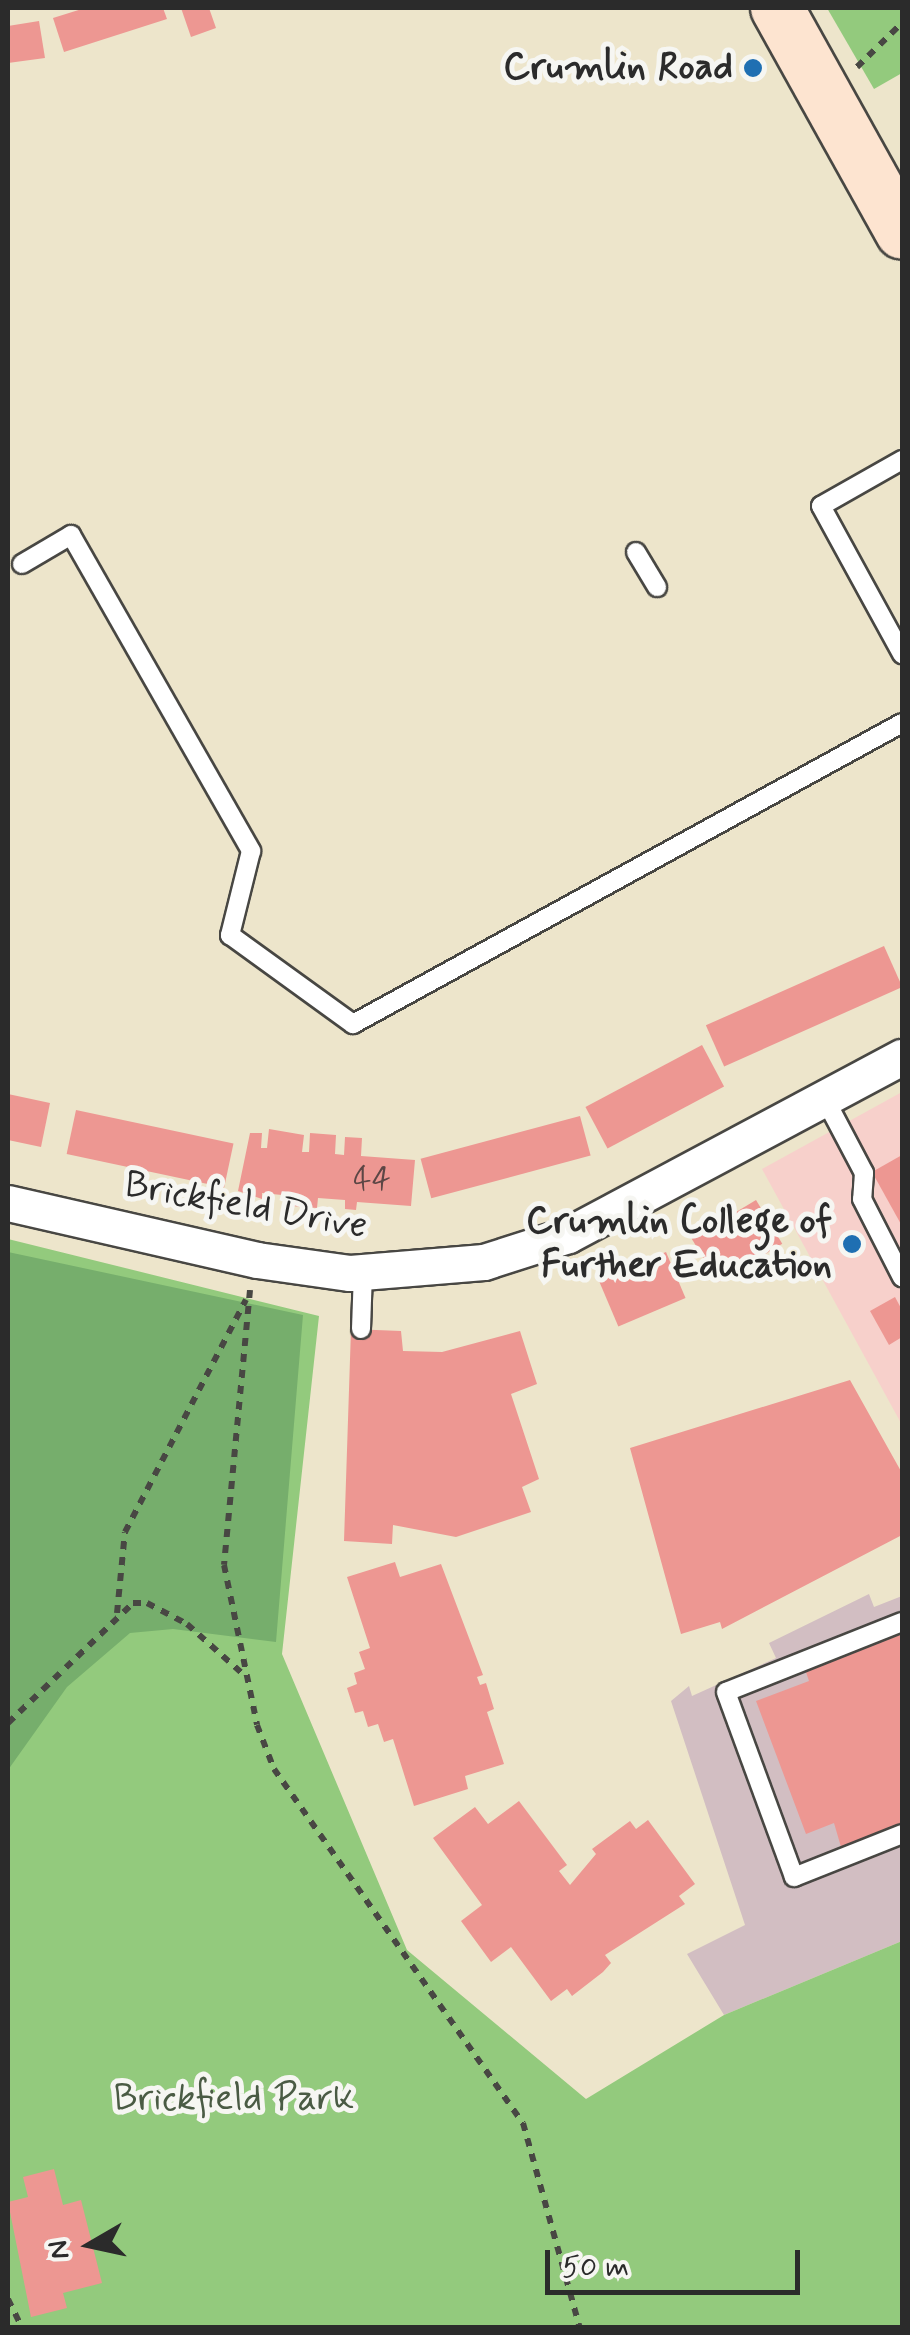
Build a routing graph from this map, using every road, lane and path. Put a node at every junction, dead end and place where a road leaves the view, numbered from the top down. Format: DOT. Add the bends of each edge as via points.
graph roads {
  1 [pos="777,8"];
  2 [pos="902,24"];
  3 [pos="822,89"];
  4 [pos="902,233"];
  5 [pos="902,460"];
  6 [pos="636,552"];
  7 [pos="22,564"];
  8 [pos="657,587"];
  9 [pos="902,654"];
  10 [pos="902,724"];
  11 [pos="902,1057"];
  12 [pos="825,1099"];
  13 [pos="8,1203"];
  14 [pos="257,1260"];
  15 [pos="363,1273"];
  16 [pos="902,1277"];
  17 [pos="249,1295"];
  18 [pos="361,1329"];
  19 [pos="118,1613"];
  20 [pos="902,1622"];
  21 [pos="244,1674"];
  22 [pos="8,1723"];
  23 [pos="902,1834"];
  24 [pos="8,2300"];
  25 [pos="22,2328"];
  26 [pos="580,2328"];
  1 -- 3 [label="main road"];
  2 -- 3 [label="path" via="860,65"];
  3 -- 4 [label="main road"];
  5 -- 9 [label="lane" via="821,506"];
  6 -- 8 [label="lane"];
  7 -- 10 [label="lane" via="70,535 251,850 230,935 353,1024"];
  11 -- 12 [label="street, Brickfield Drive"];
  12 -- 15 [label="street, Brickfield Drive" via="568,1235 484,1262"];
  12 -- 16 [label="lane" via="864,1173 862,1199"];
  13 -- 14 [label="street, Brickfield Drive"];
  14 -- 15 [label="street, Brickfield Drive"];
  14 -- 17 [label="path"];
  15 -- 18 [label="lane"];
  17 -- 19 [label="path" via="125,1532"];
  17 -- 21 [label="path" via="224,1564"];
  19 -- 21 [label="path" via="133,1603 160,1608"];
  19 -- 22 [label="path"];
  20 -- 23 [label="lane" via="726,1692 794,1877"];
  21 -- 26 [label="path" via="274,1770 522,2123"];
  24 -- 25 [label="path"];
}
